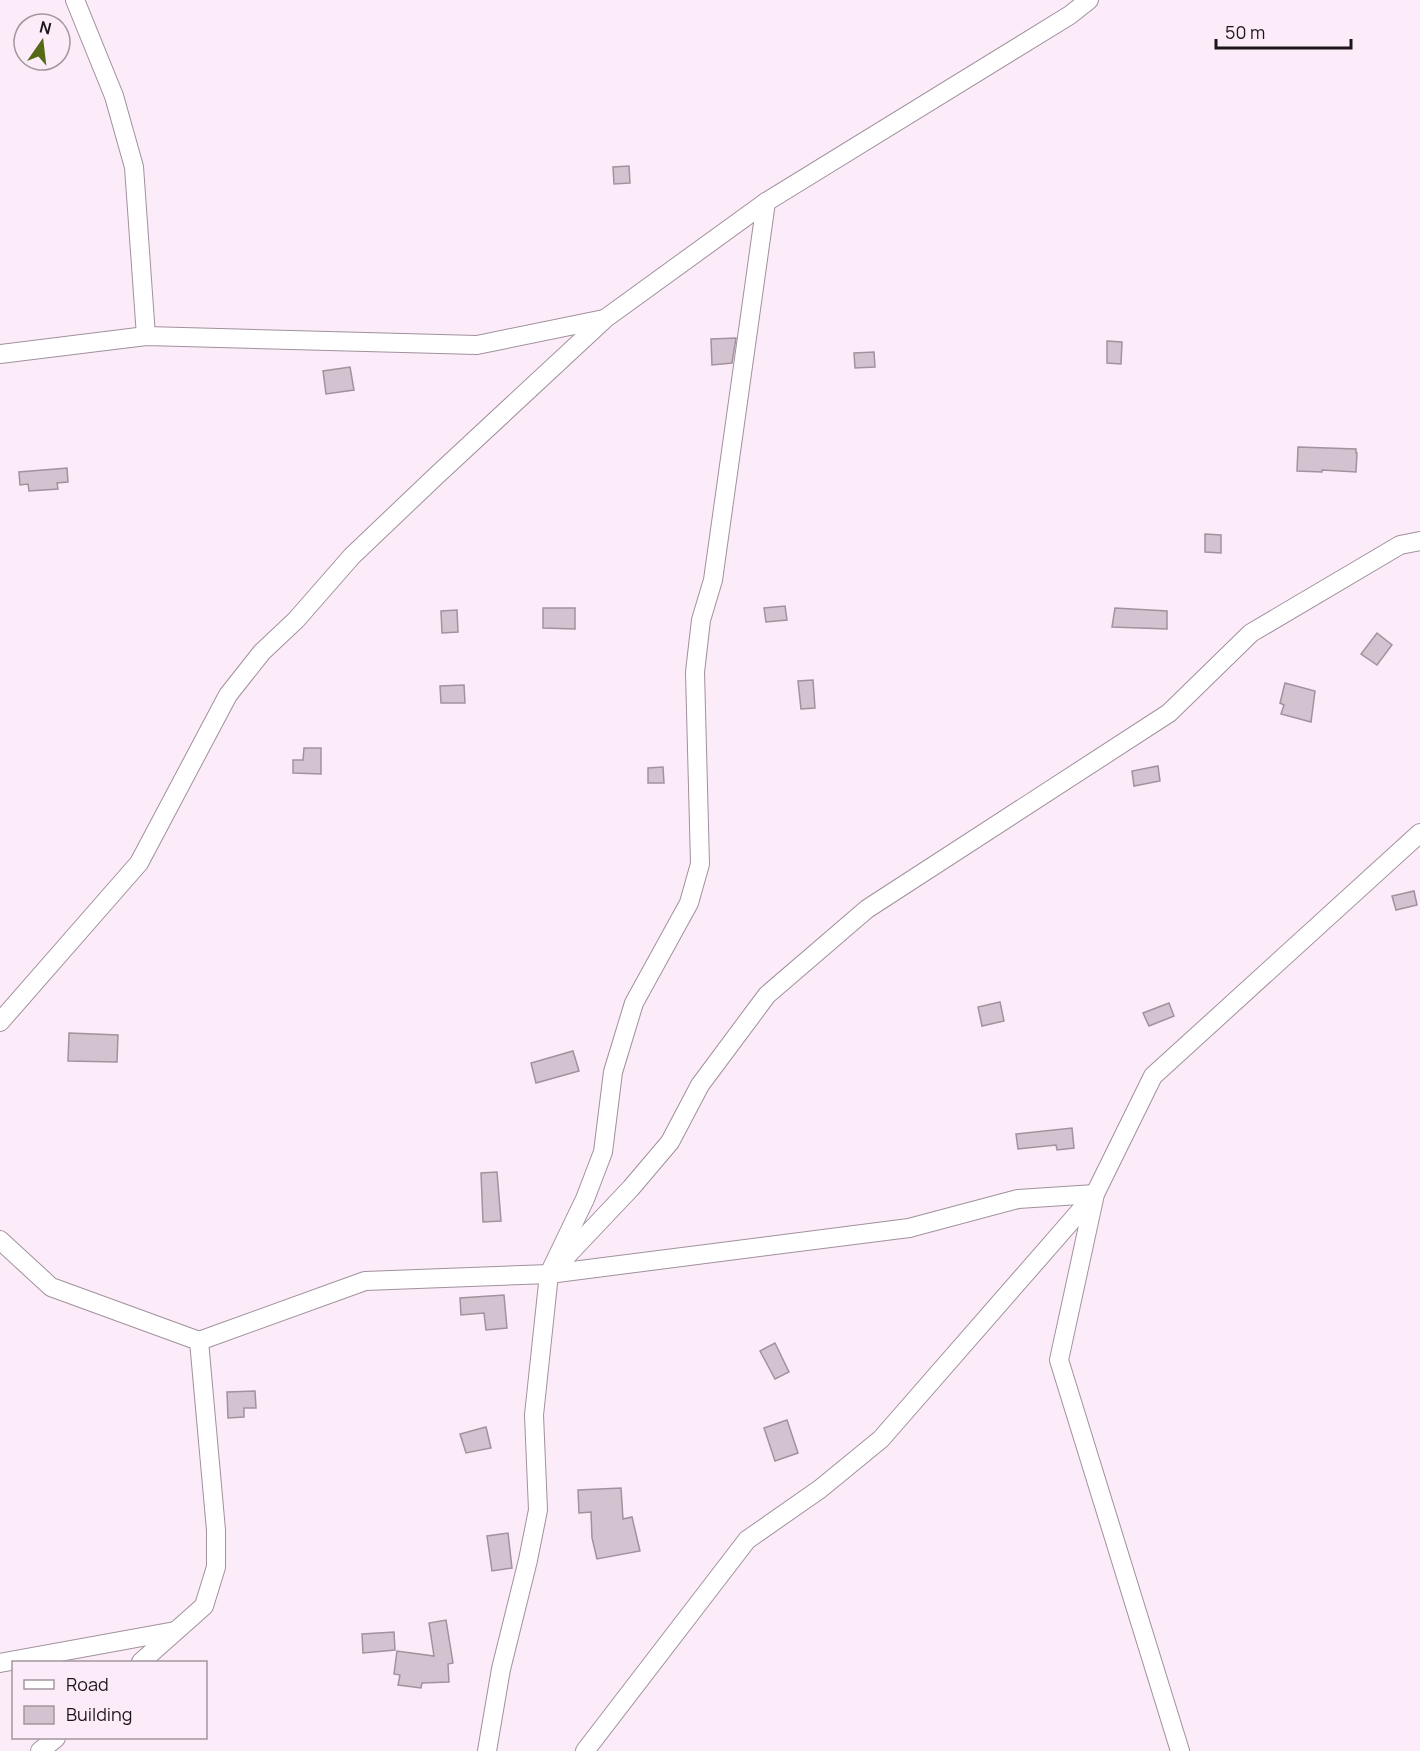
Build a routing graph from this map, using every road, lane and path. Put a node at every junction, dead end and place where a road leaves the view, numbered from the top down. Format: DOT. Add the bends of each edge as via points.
graph roads {
  1 [pos="75,0"];
  2 [pos="1089,0"];
  3 [pos="766,202"];
  4 [pos="606,318"];
  5 [pos="146,336"];
  6 [pos="0,354"];
  7 [pos="1420,541"];
  8 [pos="1420,833"];
  9 [pos="0,1023"];
  10 [pos="1095,1194"];
  11 [pos="0,1240"];
  12 [pos="549,1274"];
  13 [pos="199,1341"];
  14 [pos="177,1631"];
  15 [pos="142,1661"];
  16 [pos="0,1663"];
  17 [pos="54,1739"];
  18 [pos="40,1751"];
  19 [pos="487,1751"];
  20 [pos="585,1751"];
  21 [pos="1180,1751"];
  1 -- 5 [label="street" via="114,96 134,167"];
  2 -- 3 [label="street" via="1060,22"];
  3 -- 4 [label="street"];
  3 -- 12 [label="street" via="713,580 701,620 695,672 700,864 689,903 634,1003 613,1072 603,1152"];
  4 -- 5 [label="street" via="477,345"];
  4 -- 9 [label="street" via="352,556 262,652 228,694 139,863"];
  5 -- 6 [label="street"];
  7 -- 12 [label="street" via="1400,545 1251,633 1169,713 867,909 767,995 700,1085 670,1142"];
  8 -- 10 [label="street" via="1153,1076"];
  10 -- 12 [label="street" via="1018,1199 909,1228"];
  10 -- 20 [label="street" via="881,1439 820,1489 747,1540"];
  10 -- 21 [label="street" via="1059,1360"];
  11 -- 13 [label="street" via="51,1287"];
  12 -- 13 [label="street" via="365,1281"];
  12 -- 19 [label="street" via="534,1415 538,1510 501,1669"];
  13 -- 14 [label="street" via="216,1568 204,1606"];
  14 -- 15 [label="street"];
  14 -- 16 [label="street"];
  17 -- 18 [label="street"];
}
